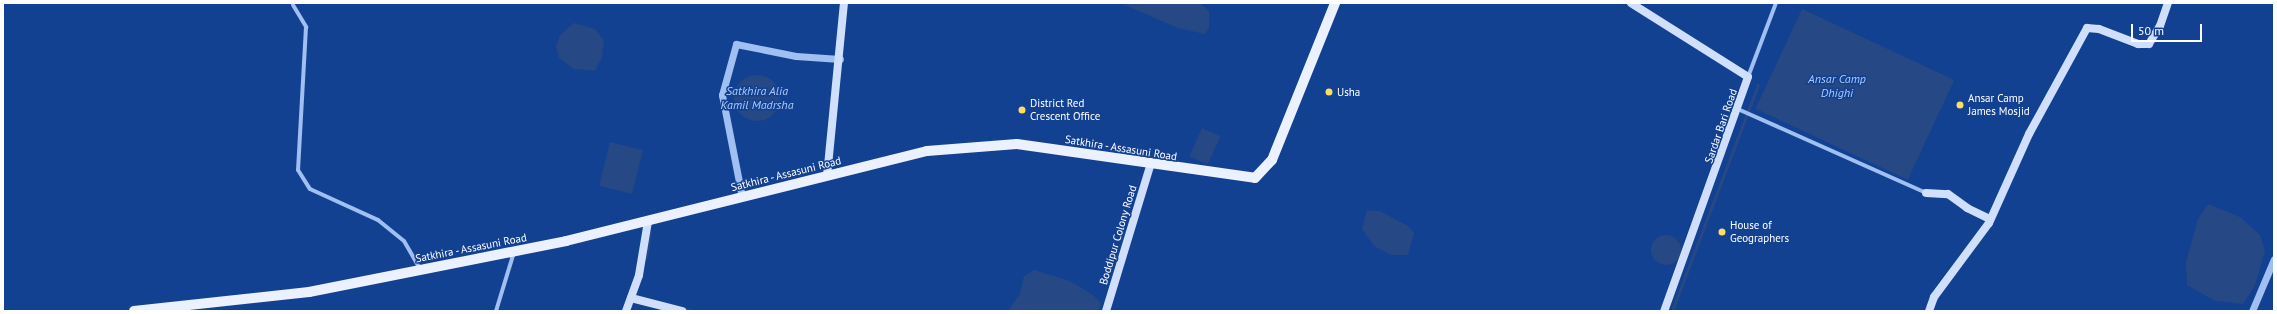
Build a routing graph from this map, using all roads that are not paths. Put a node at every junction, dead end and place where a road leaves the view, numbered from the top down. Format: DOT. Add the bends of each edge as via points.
graph roads {
  1 [pos="844,3"];
  2 [pos="1334,3"];
  3 [pos="1631,3"];
  4 [pos="1776,3"];
  5 [pos="2168,3"];
  6 [pos="292,5"];
  7 [pos="840,59"];
  8 [pos="1748,77"];
  9 [pos="1740,110"];
  10 [pos="1150,166"];
  11 [pos="827,176"];
  12 [pos="1926,193"];
  13 [pos="742,197"];
  14 [pos="1990,219"];
  15 [pos="648,221"];
  16 [pos="514,251"];
  17 [pos="2274,259"];
  18 [pos="420,270"];
  19 [pos="632,298"];
  20 [pos="134,311"];
  21 [pos="496,311"];
  22 [pos="626,311"];
  23 [pos="682,311"];
  24 [pos="1106,311"];
  25 [pos="1664,311"];
  26 [pos="1929,311"];
  27 [pos="2252,311"];
  1 -- 7 [label="main road"];
  2 -- 10 [label="main road, Satkhira - Assasuni Road" via="1272,160 1255,178"];
  3 -- 8 [label="main road, Sardar Bari Road"];
  4 -- 8 [label="street"];
  5 -- 14 [label="main road" via="2160,26 2149,44 2138,44 2099,29 2087,28 2028,134"];
  6 -- 18 [label="street" via="306,27 298,170 310,189 378,220 404,241"];
  7 -- 11 [label="main road"];
  7 -- 13 [label="street" via="796,56 736,44 722,95"];
  8 -- 9 [label="main road, Sardar Bari Road"];
  9 -- 12 [label="street"];
  9 -- 25 [label="main road, Sardar Bari Road"];
  10 -- 11 [label="main road, Satkhira - Assasuni Road" via="1017,144 927,151"];
  10 -- 24 [label="main road, Boddipur Colony Road"];
  11 -- 13 [label="main road, Satkhira - Assasuni Road"];
  12 -- 14 [label="main road" via="1948,194 1966,208"];
  13 -- 15 [label="main road, Satkhira - Assasuni Road"];
  14 -- 26 [label="main road" via="1934,297"];
  15 -- 16 [label="main road, Satkhira - Assasuni Road"];
  15 -- 19 [label="main road" via="645,249"];
  16 -- 18 [label="main road, Satkhira - Assasuni Road"];
  16 -- 21 [label="street"];
  17 -- 27 [label="street"];
  18 -- 20 [label="main road, Satkhira - Assasuni Road" via="309,292"];
  19 -- 22 [label="main road"];
  19 -- 23 [label="main road"];
}
